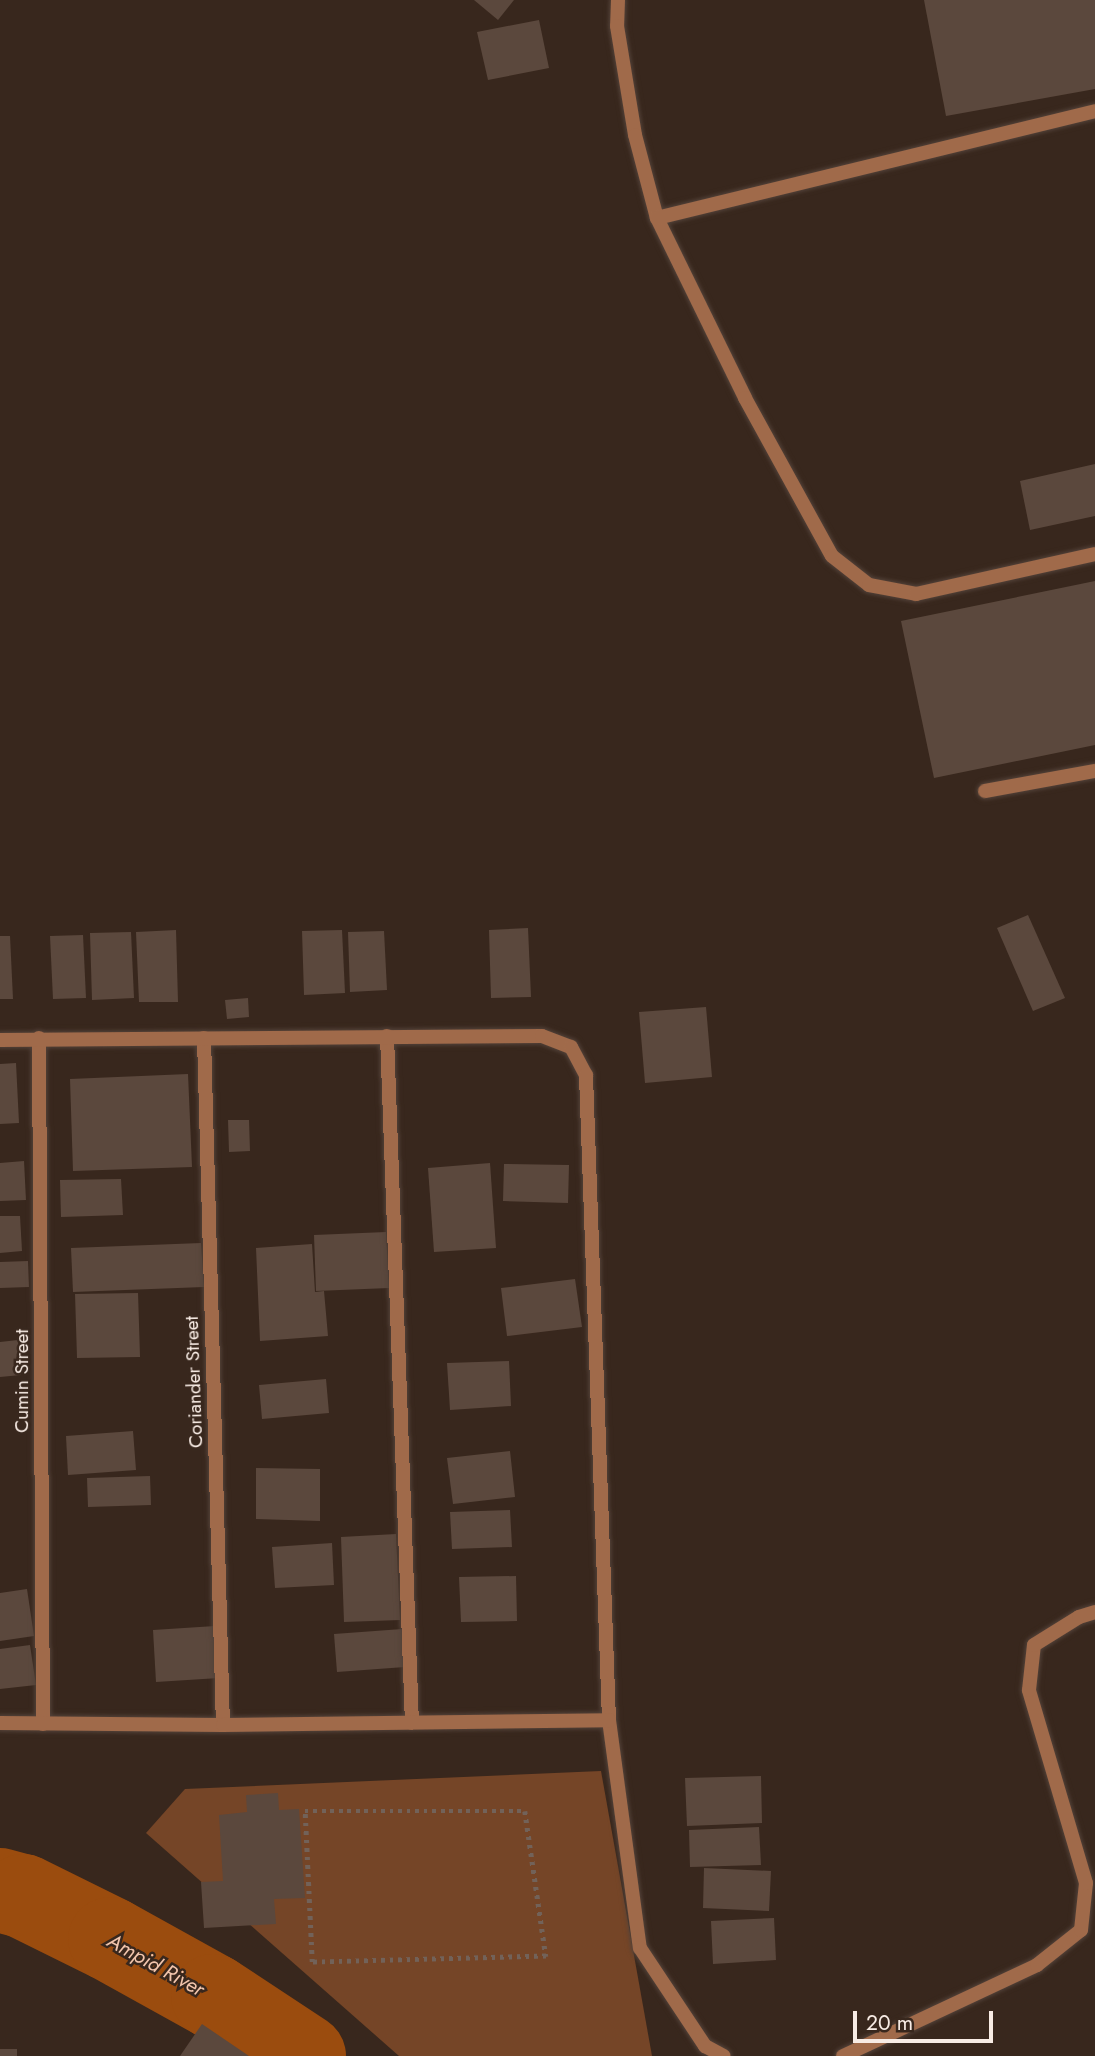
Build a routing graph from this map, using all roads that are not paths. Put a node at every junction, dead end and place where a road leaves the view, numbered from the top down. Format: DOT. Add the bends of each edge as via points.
graph roads {
  1 [pos="618,0"];
  2 [pos="1095,111"];
  3 [pos="657,218"];
  4 [pos="1095,555"];
  5 [pos="1095,771"];
  6 [pos="985,791"];
  7 [pos="387,1036"];
  8 [pos="39,1038"];
  9 [pos="204,1038"];
  10 [pos="0,1040"];
  11 [pos="1095,1612"];
  12 [pos="609,1720"];
  13 [pos="0,1723"];
  14 [pos="412,1723"];
  15 [pos="43,1724"];
  16 [pos="223,1725"];
  17 [pos="724,2056"];
  18 [pos="843,2056"];
  1 -- 3 [label="street" via="617,26 635,135"];
  2 -- 3 [label="street"];
  3 -- 4 [label="street" via="746,398 832,556 869,585 916,594"];
  5 -- 6 [label="street"];
  7 -- 9 [label="street"];
  7 -- 12 [label="street" via="542,1036 571,1047 586,1075"];
  7 -- 14 [label="street"];
  8 -- 9 [label="street"];
  8 -- 10 [label="street"];
  8 -- 15 [label="street, Cumin Street"];
  9 -- 16 [label="street, Coriander Street"];
  11 -- 18 [label="street" via="1034,1645 1028,1690 1086,1883 1081,1930 1037,1965"];
  12 -- 14 [label="street"];
  12 -- 17 [label="street" via="640,1948 705,2046"];
  13 -- 15 [label="street"];
  14 -- 16 [label="street"];
  15 -- 16 [label="street"];
}
